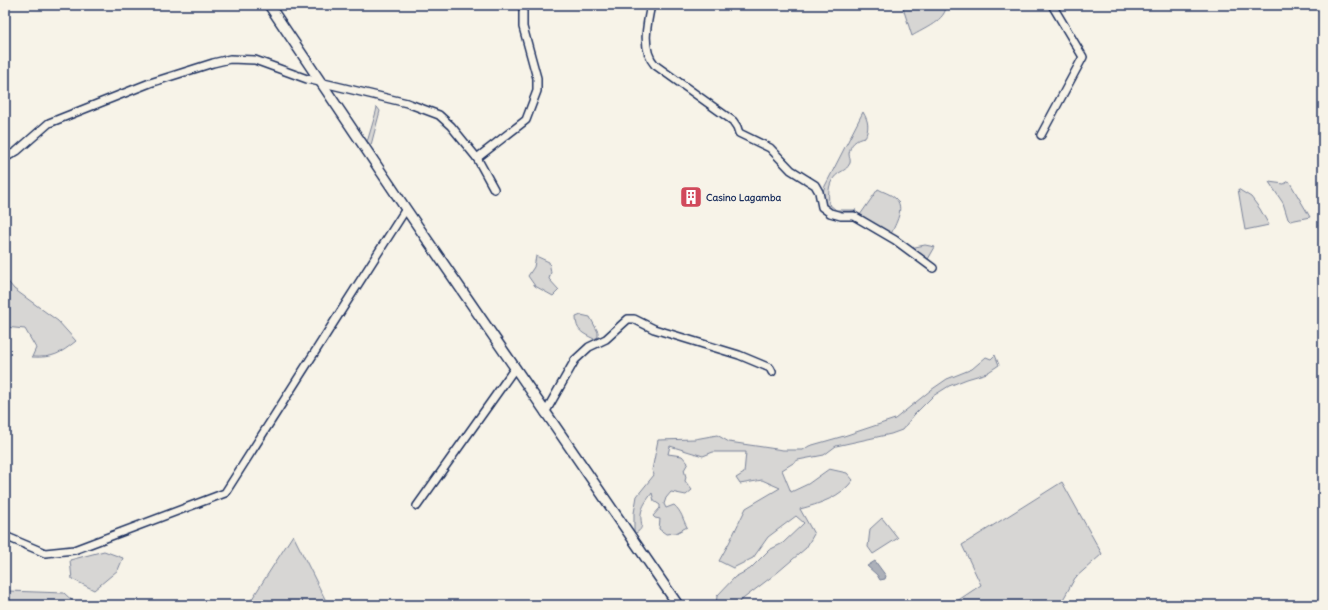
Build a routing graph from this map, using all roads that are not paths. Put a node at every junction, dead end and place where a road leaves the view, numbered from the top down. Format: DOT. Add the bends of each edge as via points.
graph roads {
  1 [pos="269,5"];
  2 [pos="525,5"];
  3 [pos="651,5"];
  4 [pos="1052,5"];
  5 [pos="321,82"];
  6 [pos="1041,135"];
  7 [pos="5,158"];
  8 [pos="477,158"];
  9 [pos="494,189"];
  10 [pos="406,209"];
  11 [pos="932,268"];
  12 [pos="515,368"];
  13 [pos="772,372"];
  14 [pos="545,413"];
  15 [pos="417,506"];
  16 [pos="5,536"];
  17 [pos="678,605"];
  1 -- 5 [label="main road"];
  2 -- 8 [label="street" via="523,27 537,78 537,91 526,120"];
  3 -- 11 [label="street" via="646,40 651,60 655,65 733,121 739,133 770,148 791,170 815,185 820,192 822,207 830,214 854,216 895,240"];
  4 -- 6 [label="street" via="1083,57"];
  5 -- 7 [label="street" via="255,60 213,63 150,83 49,123"];
  5 -- 8 [label="street" via="407,103 439,115"];
  5 -- 10 [label="main road"];
  8 -- 9 [label="street"];
  10 -- 12 [label="main road"];
  10 -- 16 [label="street" via="225,493 74,550 45,553"];
  12 -- 14 [label="main road"];
  12 -- 15 [label="street"];
  13 -- 14 [label="street" via="770,368 739,355 628,319 606,339 589,347 575,360"];
  14 -- 17 [label="main road"];
}
